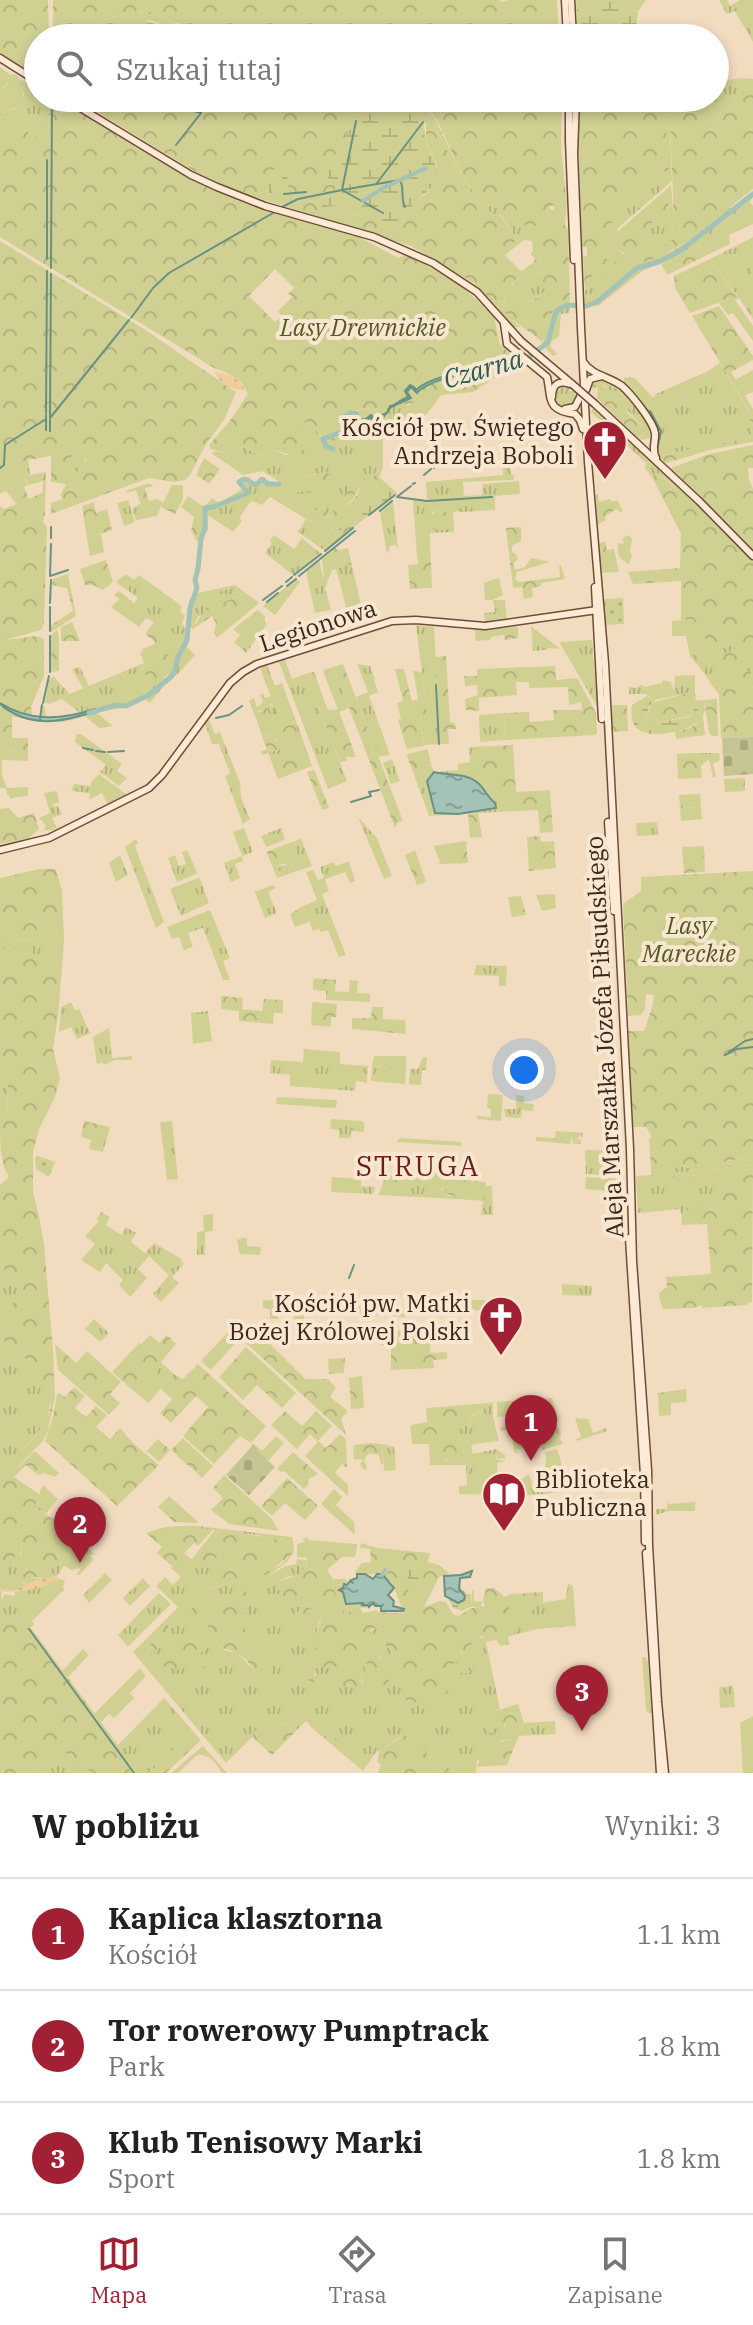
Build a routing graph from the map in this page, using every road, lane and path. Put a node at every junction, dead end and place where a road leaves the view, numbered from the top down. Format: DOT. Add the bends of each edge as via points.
graph roads {
  1 [pos="565,0"];
  2 [pos="571,0"];
  3 [pos="566,24"];
  4 [pos="572,24"];
  5 [pos="0,58"];
  6 [pos="24,73"];
  7 [pos="87,112"];
  8 [pos="569,112"];
  9 [pos="576,112"];
  10 [pos="578,304"];
  11 [pos="503,320"];
  12 [pos="513,332"];
  13 [pos="505,337"];
  14 [pos="583,360"];
  15 [pos="602,376"];
  16 [pos="572,384"];
  17 [pos="583,397"];
  18 [pos="583,429"];
  19 [pos="629,435"];
  20 [pos="652,439"];
  21 [pos="643,448"];
  22 [pos="660,463"];
  23 [pos="753,556"];
  24 [pos="599,610"];
  25 [pos="0,850"];
  26 [pos="662,1773"];
  1 -- 3 [label="main road"];
  2 -- 4 [label="main road"];
  5 -- 6 [label="main road"];
  7 -- 11 [label="main road" via="217,187 374,237 433,263 474,289"];
  8 -- 10 [label="main road"];
  9 -- 10 [label="main road"];
  10 -- 14 [label="main road, Aleja Marszałka Józefa Piłsudskiego"];
  10 -- 17 [label="main road, Aleja Marszałka Józefa Piłsudskiego"];
  11 -- 12 [label="main road"];
  11 -- 13 [label="main road"];
  12 -- 13 [label="main road"];
  12 -- 16 [label="main road"];
  13 -- 18 [label="main road" via="547,377 553,405 579,416"];
  14 -- 15 [label="main road"];
  14 -- 17 [label="main road, Aleja Marszałka Józefa Piłsudskiego"];
  15 -- 17 [label="main road" via="589,380"];
  15 -- 20 [label="main road" via="626,390 654,430"];
  16 -- 17 [label="main road" via="555,385 556,404 573,409"];
  16 -- 19 [label="main road, bridge"];
  17 -- 18 [label="main road, Aleja Marszałka Józefa Piłsudskiego"];
  17 -- 24 [label="main road, Aleja Marszałka Józefa Piłsudskiego"];
  18 -- 24 [label="main road, Aleja Marszałka Józefa Piłsudskiego"];
  19 -- 20 [label="main road"];
  19 -- 21 [label="main road"];
  20 -- 21 [label="main road"];
  20 -- 22 [label="main road"];
  21 -- 22 [label="main road"];
  22 -- 23 [label="main road"];
  24 -- 25 [label="main road, Legionowa" via="485,626 392,621 257,664 227,687 155,783 44,839"];
  24 -- 26 [label="main road, Aleja Marszałka Józefa Piłsudskiego" via="629,1269"];
}
